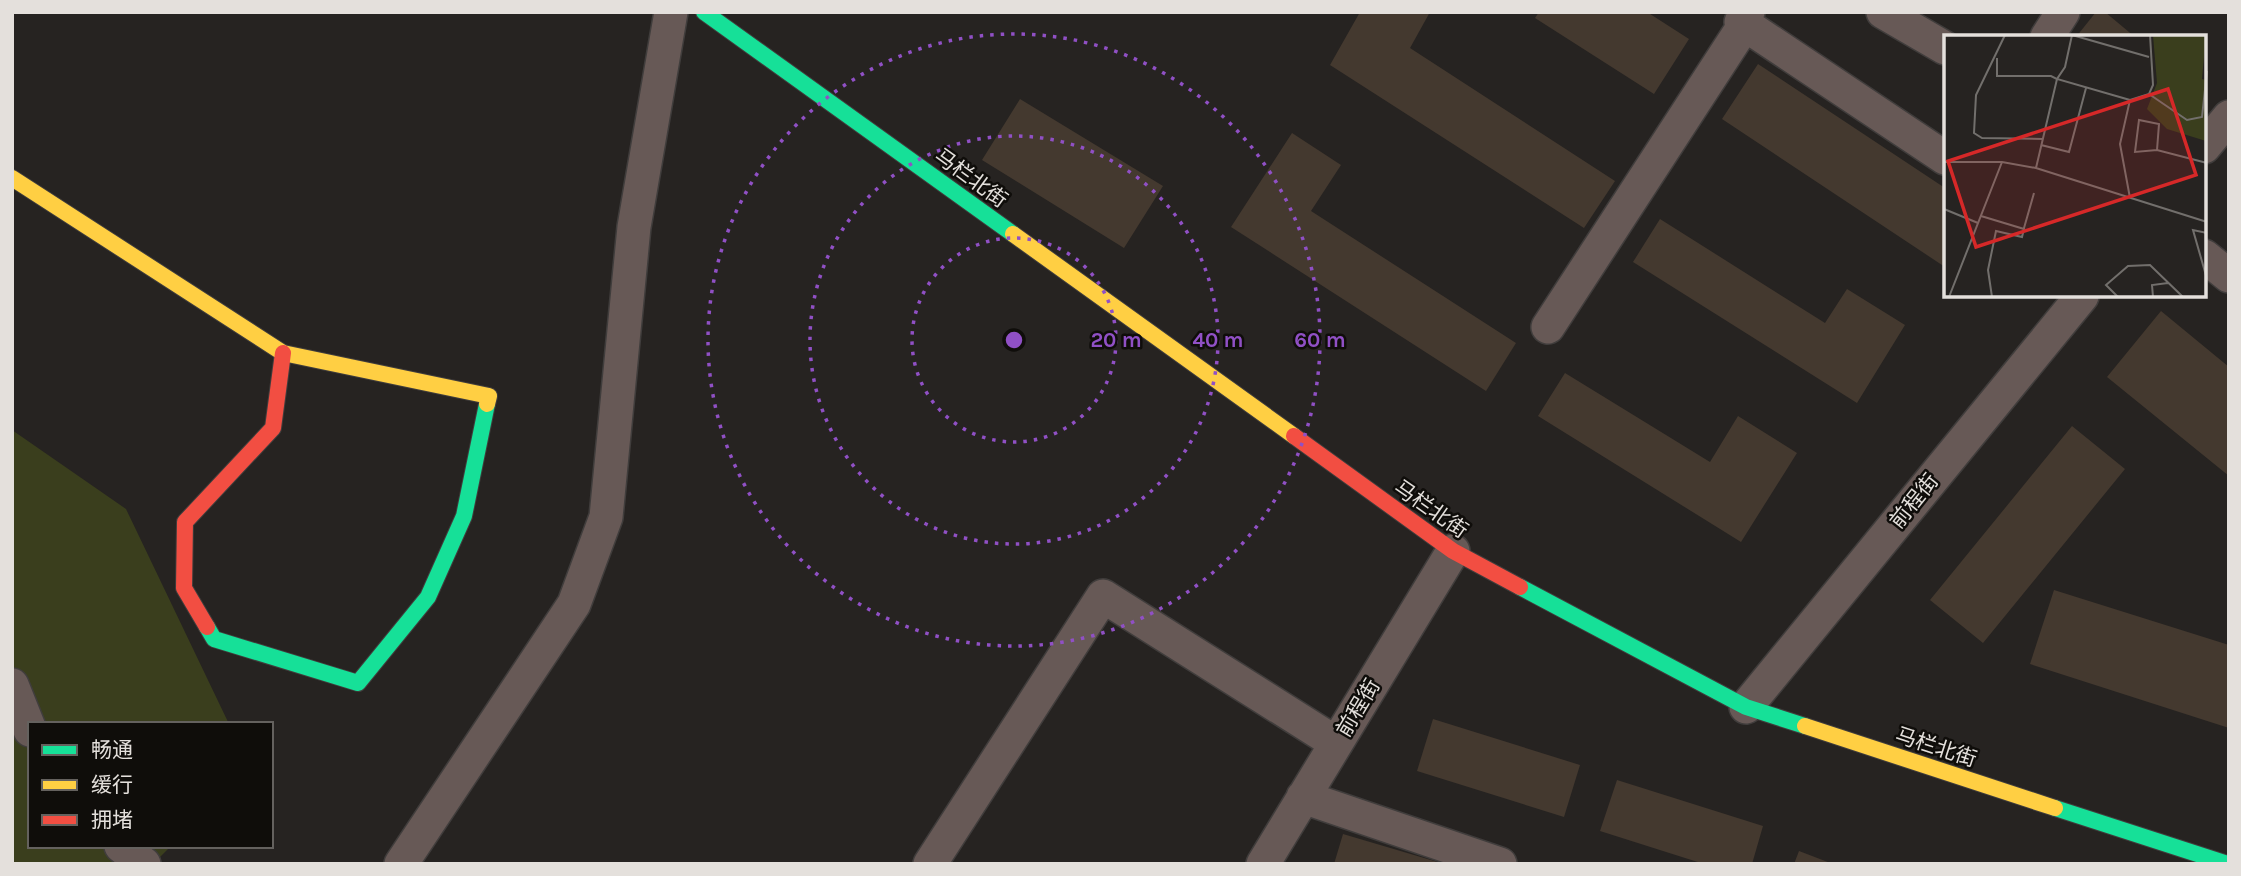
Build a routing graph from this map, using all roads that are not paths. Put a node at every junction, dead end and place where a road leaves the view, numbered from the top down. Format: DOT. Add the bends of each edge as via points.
graph roads {
  1 [pos="671,12"];
  2 [pos="704,12"];
  3 [pos="1883,12"];
  4 [pos="2063,12"];
  5 [pos="1746,18"];
  6 [pos="2047,35"];
  7 [pos="1944,47"];
  8 [pos="2229,117"];
  9 [pos="2206,144"];
  10 [pos="1944,157"];
  11 [pos="12,178"];
  12 [pos="2206,258"];
  13 [pos="2229,276"];
  14 [pos="2080,298"];
  15 [pos="1548,327"];
  16 [pos="284,354"];
  17 [pos="1453,551"];
  18 [pos="12,685"];
  19 [pos="1746,707"];
  20 [pos="28,725"];
  21 [pos="1336,743"];
  22 [pos="1303,797"];
  23 [pos="124,848"];
  24 [pos="144,864"];
  25 [pos="401,864"];
  26 [pos="930,864"];
  27 [pos="1263,864"];
  28 [pos="1500,864"];
  29 [pos="2228,864"];
  1 -- 25 [label="street" via="634,227 606,517 574,604"];
  2 -- 17 [label="street, 马栏北街"];
  3 -- 7 [label="street"];
  4 -- 6 [label="street"];
  5 -- 10 [label="street"];
  5 -- 15 [label="street"];
  8 -- 9 [label="street"];
  11 -- 16 [label="street"];
  12 -- 13 [label="street"];
  14 -- 19 [label="street, 前程街"];
  16 -- 16 [label="street" via="272,428 185,522 184,588 215,639 358,683 428,597 464,516 489,396"];
  17 -- 19 [label="street, 马栏北街"];
  17 -- 21 [label="street, 前程街"];
  18 -- 20 [label="street"];
  19 -- 29 [label="street, 马栏北街"];
  21 -- 22 [label="street, 前程街"];
  21 -- 26 [label="street" via="1103,596"];
  22 -- 27 [label="street, 前程街"];
  22 -- 28 [label="street"];
  23 -- 24 [label="street"];
}
